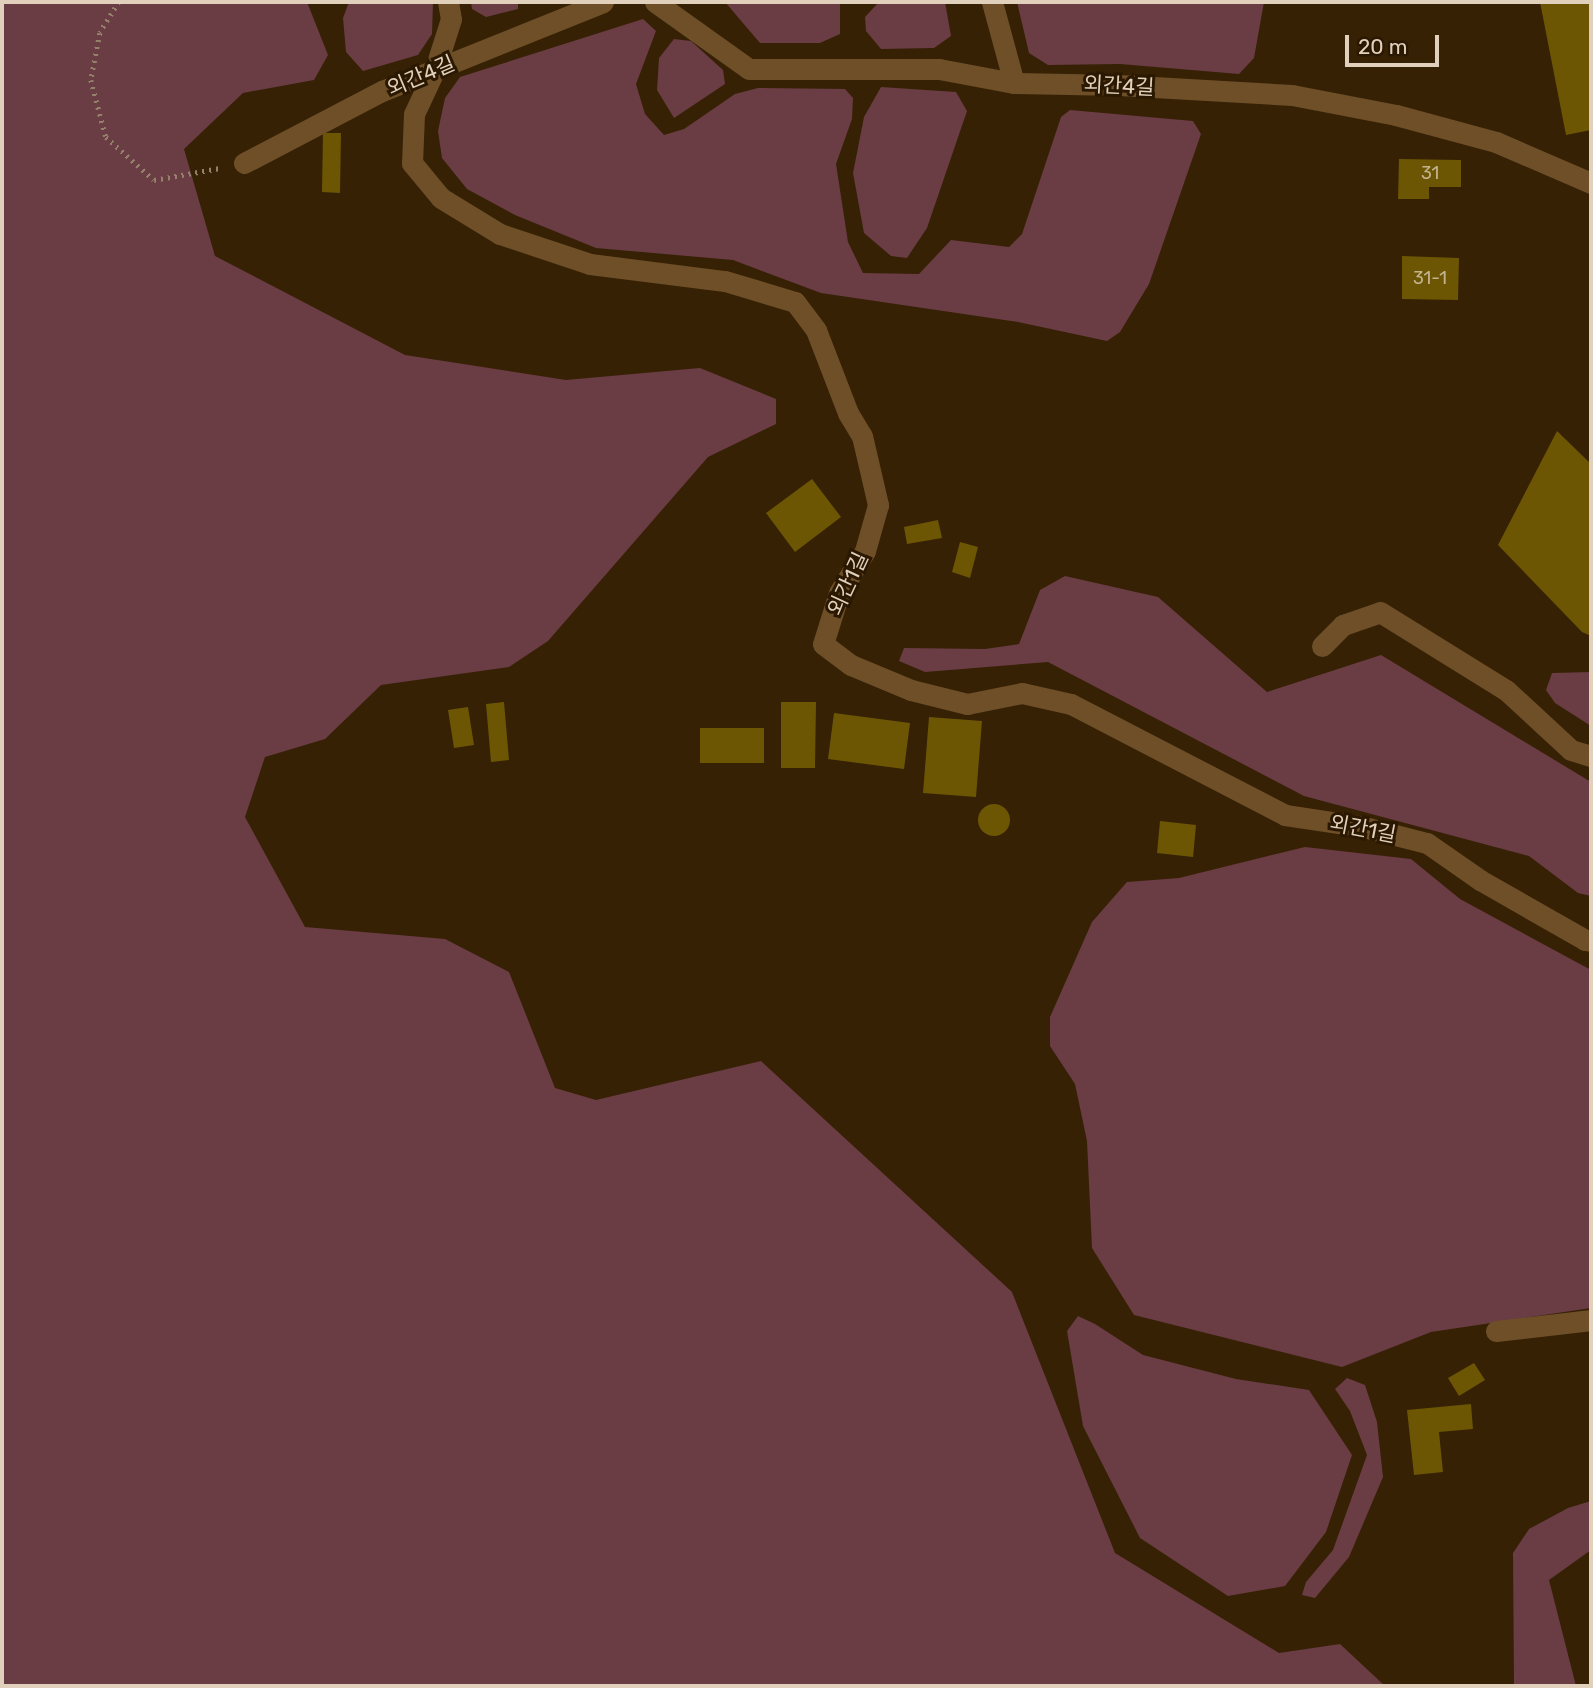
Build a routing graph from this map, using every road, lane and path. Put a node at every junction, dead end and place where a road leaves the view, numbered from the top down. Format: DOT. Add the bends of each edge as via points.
graph roads {
  1 [pos="119,2"];
  2 [pos="448,2"];
  3 [pos="603,2"];
  4 [pos="655,2"];
  5 [pos="992,2"];
  6 [pos="435,69"];
  7 [pos="1014,83"];
  8 [pos="244,163"];
  9 [pos="1591,183"];
  10 [pos="1322,646"];
  11 [pos="1591,756"];
  12 [pos="1591,941"];
  13 [pos="1591,1320"];
  14 [pos="1496,1331"];
  1 -- 8 [label="path" via="100,33 91,80 106,137 154,180"];
  2 -- 6 [label="lane" via="451,19"];
  3 -- 6 [label="lane, 외간4길"];
  4 -- 7 [label="lane, 외간4길" via="749,69 939,69"];
  5 -- 7 [label="lane"];
  6 -- 8 [label="lane, 외간4길"];
  6 -- 12 [label="lane, 외간1길" via="414,114 411,163 441,198 500,234 590,264 725,281 795,302 816,330 862,436 878,505 864,551 839,593 822,644 851,665 911,690 967,704 1022,693 1071,704 1285,815 1364,827 1427,843 1480,880"];
  7 -- 9 [label="lane, 외간4길" via="1292,95 1396,115 1496,142"];
  10 -- 11 [label="lane" via="1343,625 1380,612 1506,690 1571,750"];
  13 -- 14 [label="lane"];
}
